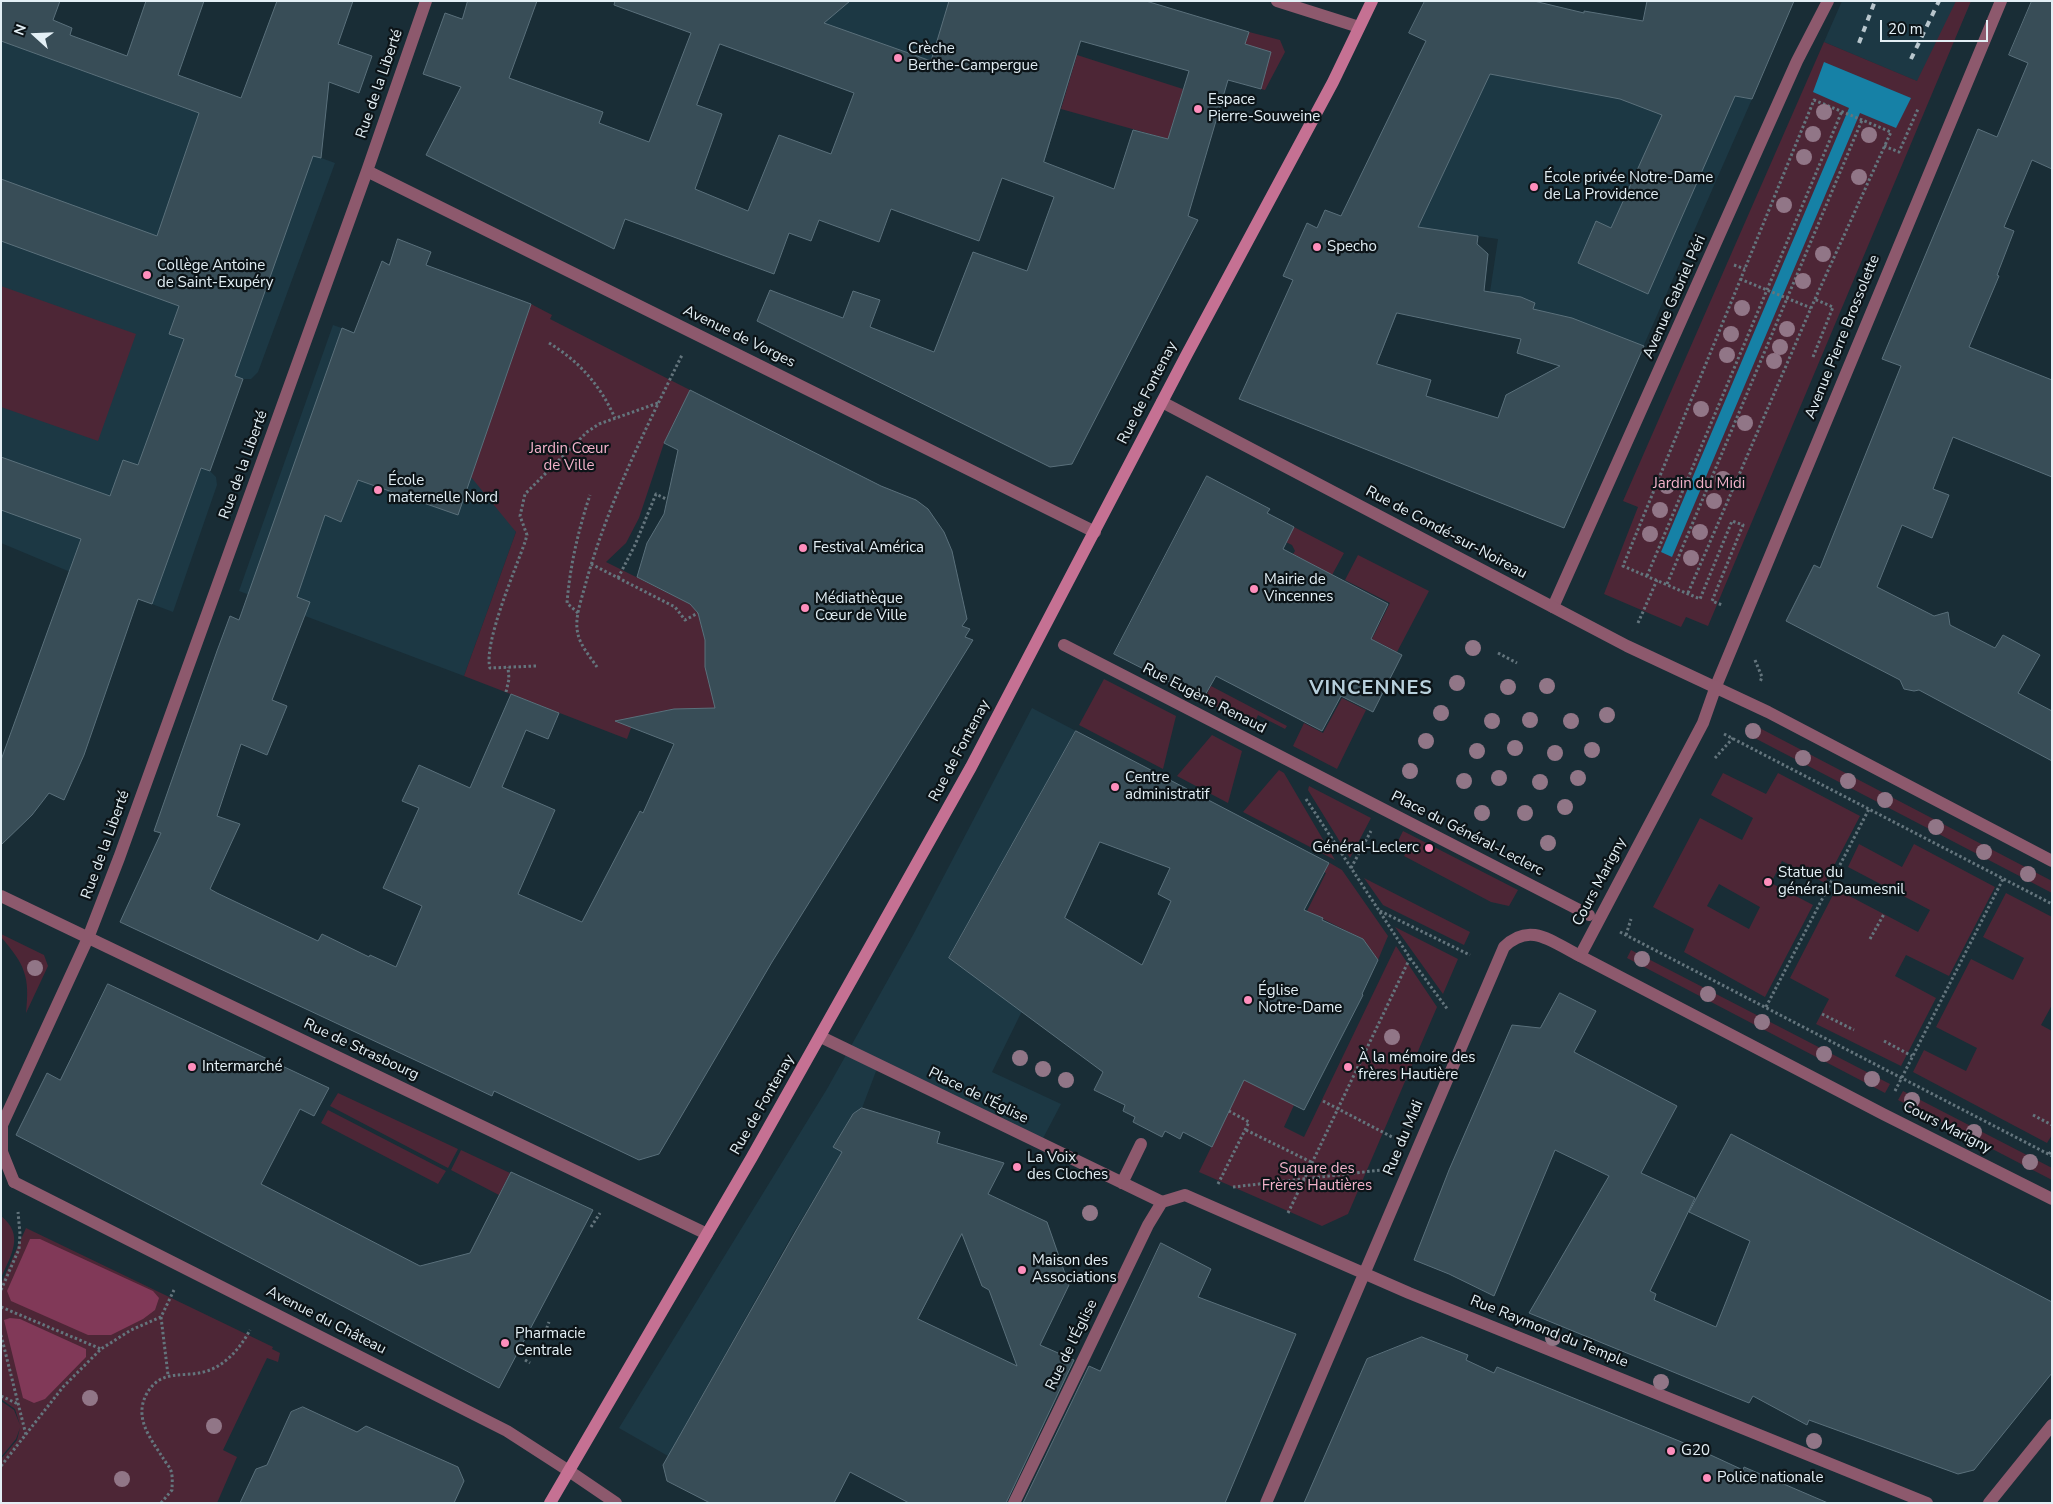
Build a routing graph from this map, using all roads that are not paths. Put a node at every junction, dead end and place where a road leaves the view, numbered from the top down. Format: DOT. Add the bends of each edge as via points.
graph roads {
  1 [pos="426,1"];
  2 [pos="1277,1"];
  3 [pos="1372,1"];
  4 [pos="1828,1"];
  5 [pos="2000,1"];
  6 [pos="1359,27"];
  7 [pos="368,171"];
  8 [pos="1162,402"];
  9 [pos="1095,532"];
  10 [pos="1553,607"];
  11 [pos="1064,645"];
  12 [pos="1716,686"];
  13 [pos="1330,782"];
  14 [pos="2052,861"];
  15 [pos="1,896"];
  16 [pos="1589,916"];
  17 [pos="88,938"];
  18 [pos="1580,956"];
  19 [pos="821,1037"];
  20 [pos="1141,1144"];
  21 [pos="14,1182"];
  22 [pos="1122,1183"];
  23 [pos="2052,1199"];
  24 [pos="1162,1202"];
  25 [pos="707,1234"];
  26 [pos="1364,1274"];
  27 [pos="2052,1425"];
  28 [pos="569,1471"];
  29 [pos="550,1503"];
  30 [pos="616,1503"];
  31 [pos="1014,1503"];
  32 [pos="1266,1503"];
  33 [pos="1927,1503"];
  34 [pos="1989,1503"];
  1 -- 7 [label="street, Rue de la Liberté"];
  2 -- 6 [label="street"];
  3 -- 6 [label="main road, Rue de Fontenay"];
  4 -- 10 [label="street, Avenue Gabriel Péri" via="1798,61"];
  5 -- 12 [label="street, Avenue Pierre Brossolette"];
  6 -- 8 [label="main road, Rue de Fontenay" via="1333,82"];
  7 -- 9 [label="street, Avenue de Vorges"];
  7 -- 17 [label="street, Rue de la Liberté" via="120,858"];
  8 -- 9 [label="main road, Rue de Fontenay"];
  8 -- 10 [label="street, Rue de Condé-sur-Noireau"];
  9 -- 19 [label="main road, Rue de Fontenay" via="971,767"];
  10 -- 12 [label="street, Rue de Condé-sur-Noireau" via="1677,671"];
  11 -- 13 [label="street, Rue Eugène Renaud"];
  12 -- 14 [label="street"];
  12 -- 18 [label="street, Cours Marigny" via="1703,723"];
  13 -- 16 [label="street, Place du Général-Leclerc"];
  15 -- 17 [label="street, Rue de Strasbourg"];
  17 -- 21 [label="street, Rue de la Liberté" via="2,1125 2,1152"];
  17 -- 25 [label="street, Rue de Strasbourg"];
  18 -- 23 [label="street, Cours Marigny"];
  18 -- 26 [label="street, Rue du Midi" via="1527,933 1514,937 1504,947"];
  19 -- 22 [label="street, Place de l'Église"];
  19 -- 25 [label="main road, Rue de Fontenay"];
  20 -- 22 [label="street"];
  21 -- 28 [label="street, Avenue du Château" via="507,1430"];
  22 -- 24 [label="street, Place de l'Église"];
  24 -- 26 [label="street, Rue Raymond du Temple" via="1185,1194"];
  24 -- 31 [label="street, Rue de l'Église"];
  25 -- 28 [label="main road, Rue de Fontenay"];
  26 -- 32 [label="street, Rue du Midi"];
  26 -- 33 [label="street, Rue Raymond du Temple"];
  27 -- 34 [label="street"];
  28 -- 29 [label="main road, Rue de Fontenay"];
  28 -- 30 [label="street, Avenue du Château"];
}
